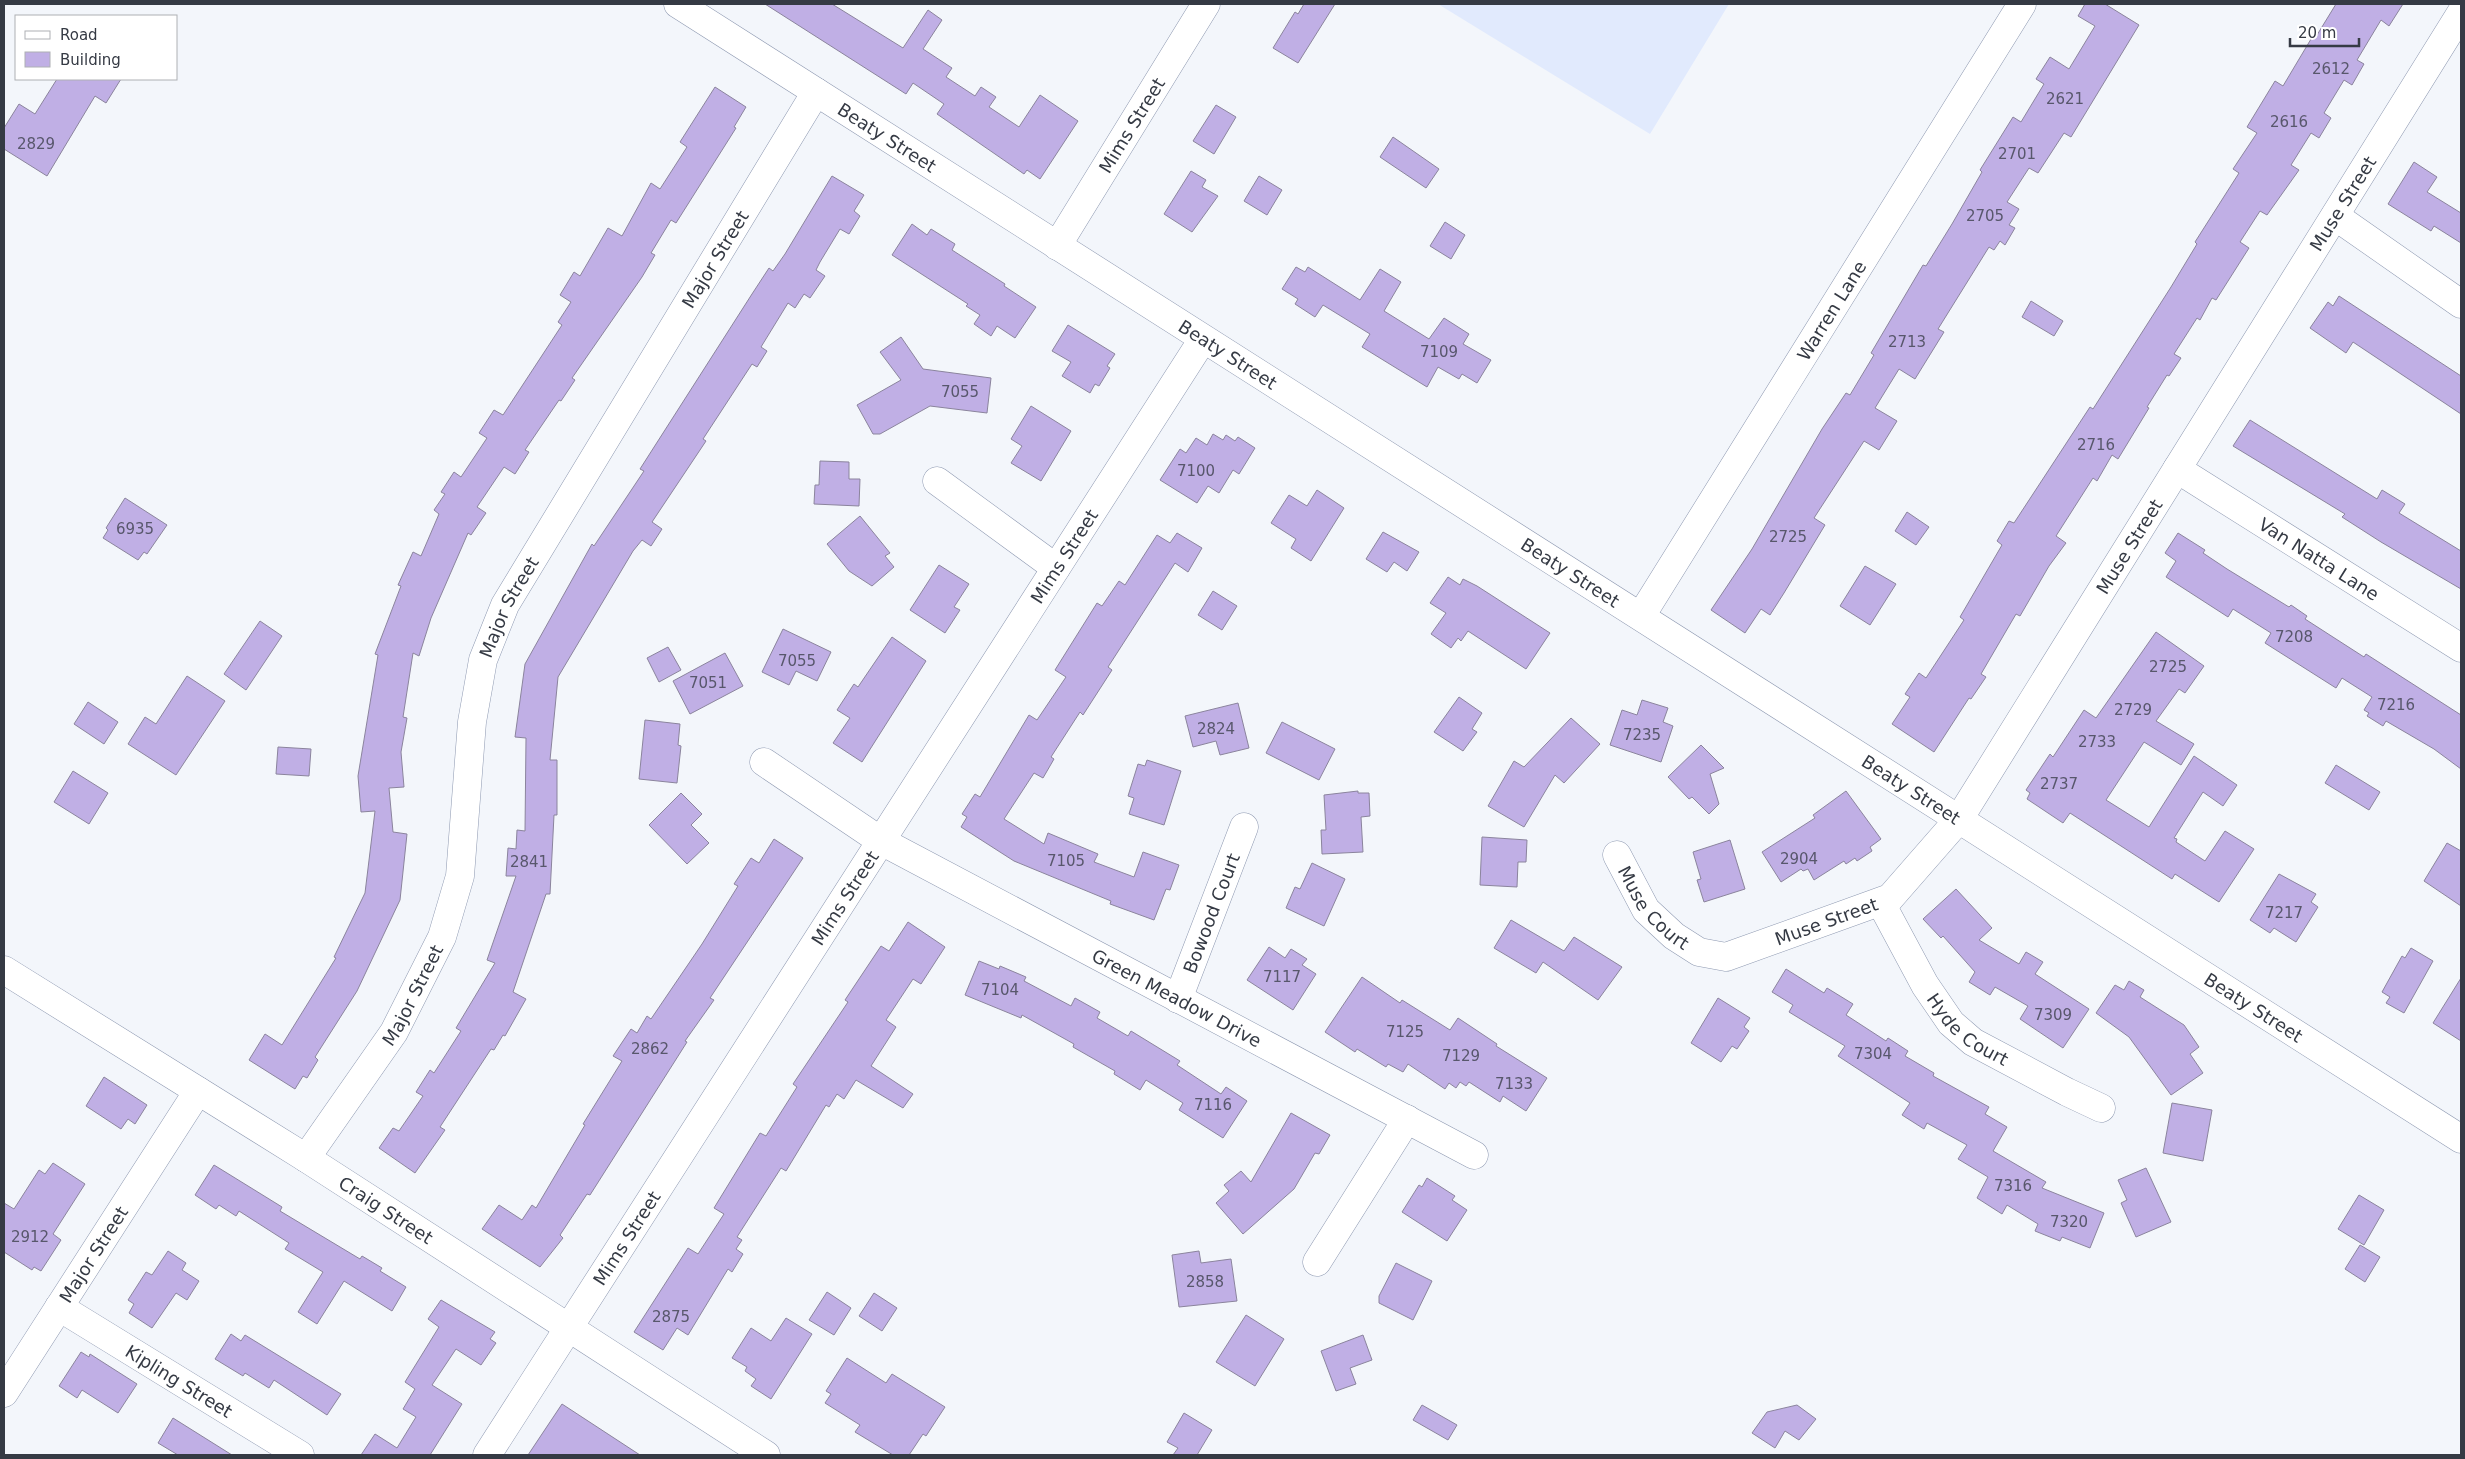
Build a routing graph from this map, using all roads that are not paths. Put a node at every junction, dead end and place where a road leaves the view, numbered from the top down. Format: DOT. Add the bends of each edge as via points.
graph roads {
  1 [pos="678,4"];
  2 [pos="1206,4"];
  3 [pos="2022,4"];
  4 [pos="2461,13"];
  5 [pos="816,92"];
  6 [pos="2335,216"];
  7 [pos="1057,246"];
  8 [pos="2461,304"];
  9 [pos="1203,339"];
  10 [pos="2177,468"];
  11 [pos="937,481"];
  12 [pos="1056,568"];
  13 [pos="1641,616"];
  14 [pos="2461,648"];
  15 [pos="764,762"];
  16 [pos="1959,819"];
  17 [pos="1244,827"];
  18 [pos="881,841"];
  19 [pos="1617,855"];
  20 [pos="1880,903"];
  21 [pos="1699,952"];
  22 [pos="4,970"];
  23 [pos="1178,999"];
  24 [pos="198,1091"];
  25 [pos="2101,1108"];
  26 [pos="1407,1119"];
  27 [pos="2461,1139"];
  28 [pos="1474,1155"];
  29 [pos="306,1158"];
  30 [pos="1317,1262"];
  31 [pos="59,1307"];
  32 [pos="570,1326"];
  33 [pos="4,1393"];
  34 [pos="300,1455"];
  35 [pos="487,1455"];
  36 [pos="766,1455"];
  1 -- 5 [label="street, Beaty Street"];
  2 -- 7 [label="street, Mims Street"];
  3 -- 13 [label="street, Warren Lane"];
  4 -- 6 [label="street, Muse Street"];
  5 -- 7 [label="street, Beaty Street"];
  5 -- 29 [label="street, Major Street" via="505,605 483,660 472,722 460,876 442,937 394,1032"];
  6 -- 8 [label="street"];
  6 -- 10 [label="street, Muse Street"];
  7 -- 9 [label="street, Beaty Street"];
  9 -- 12 [label="street, Mims Street"];
  9 -- 13 [label="street, Beaty Street"];
  10 -- 14 [label="street, Van Natta Lane"];
  10 -- 16 [label="street, Muse Street"];
  11 -- 12 [label="street"];
  12 -- 18 [label="street, Mims Street"];
  13 -- 16 [label="street, Beaty Street"];
  15 -- 18 [label="street, Green Meadow Drive"];
  16 -- 20 [label="street, Muse Street" via="1890,898"];
  16 -- 27 [label="street, Beaty Street"];
  17 -- 23 [label="street, Bowood Court"];
  18 -- 23 [label="street, Green Meadow Drive"];
  18 -- 32 [label="street, Mims Street"];
  19 -- 21 [label="street, Muse Court" via="1646,910 1674,936"];
  20 -- 21 [label="street, Muse Street" via="1726,957"];
  20 -- 25 [label="street, Hyde Court" via="1925,985 1951,1023 1973,1042"];
  22 -- 24 [label="street, Craig Street"];
  23 -- 26 [label="street, Green Meadow Drive"];
  24 -- 29 [label="street, Craig Street"];
  24 -- 31 [label="street, Major Street"];
  26 -- 28 [label="street, Green Meadow Drive"];
  26 -- 30 [label="street"];
  29 -- 32 [label="street, Craig Street"];
  31 -- 33 [label="street, Major Street"];
  31 -- 34 [label="street, Kipling Street"];
  32 -- 35 [label="street, Mims Street"];
  32 -- 36 [label="street, Craig Street"];
}
